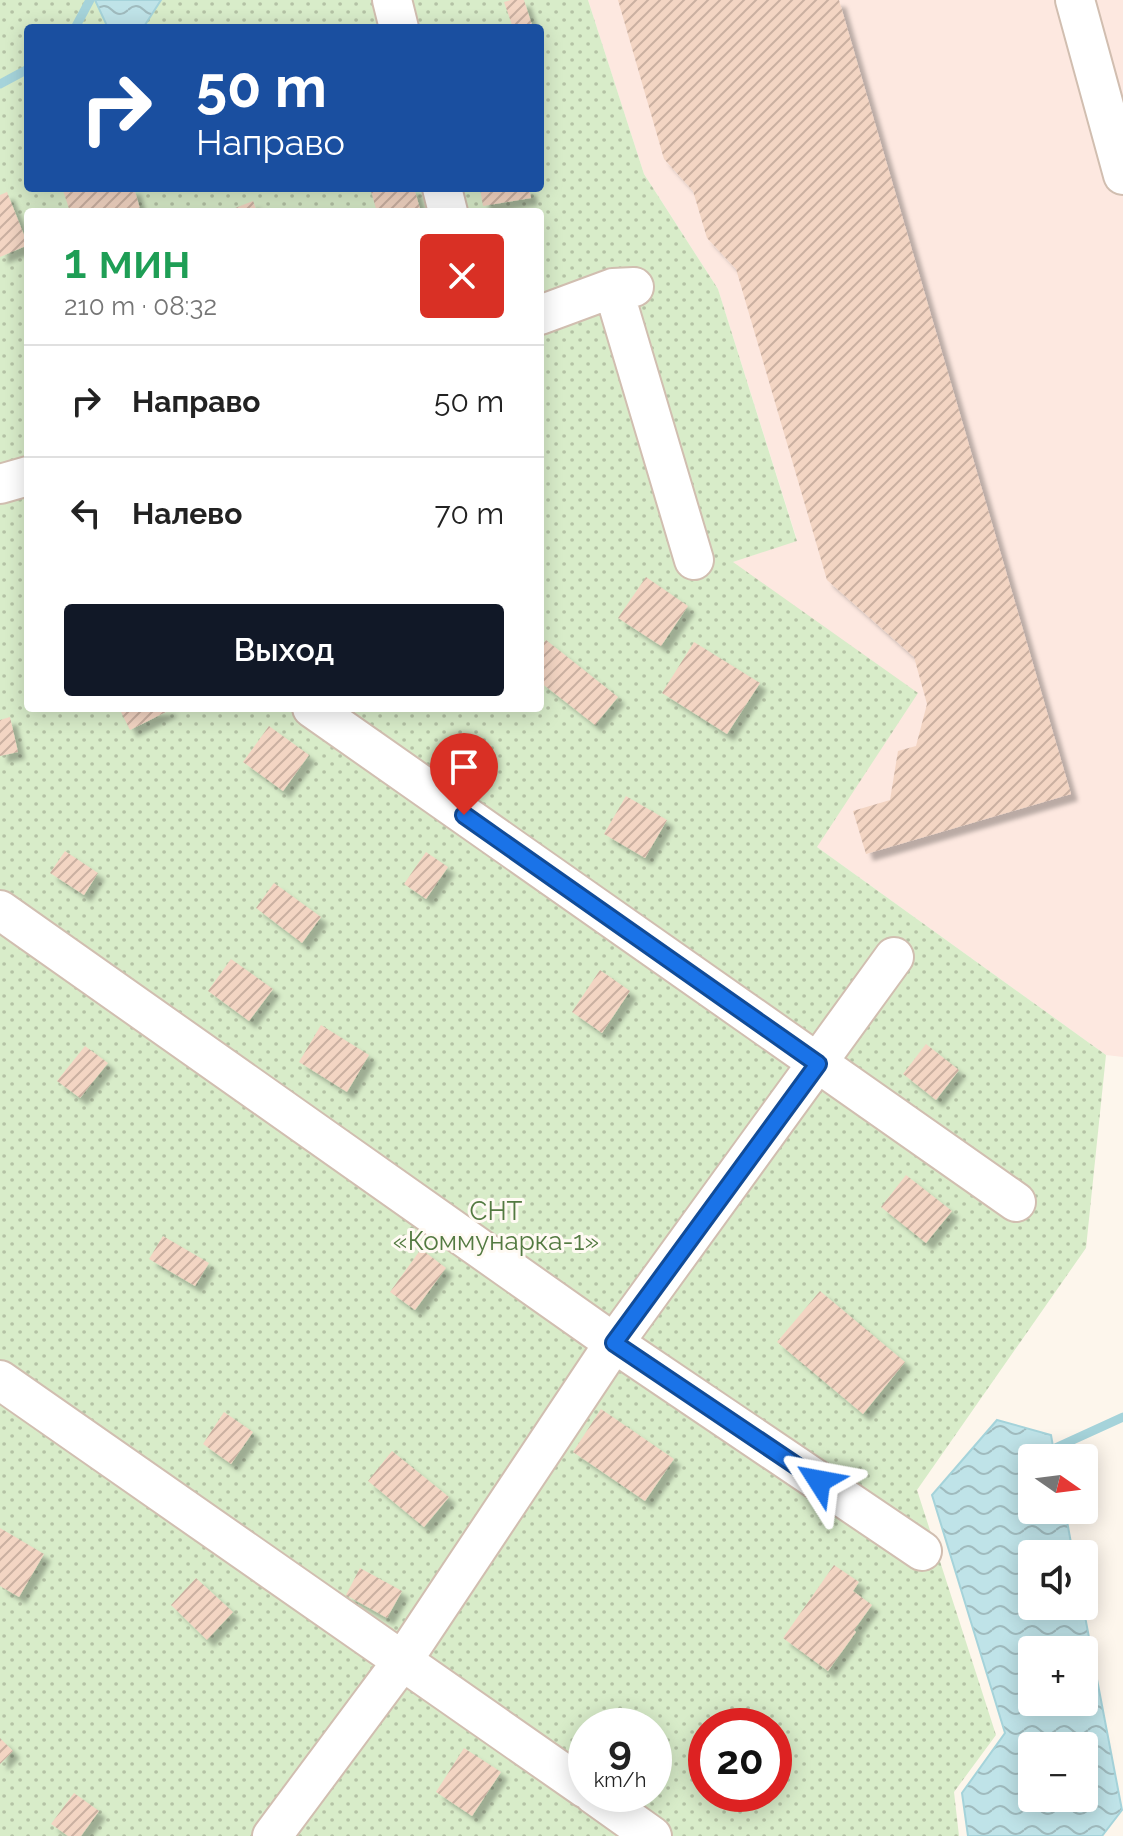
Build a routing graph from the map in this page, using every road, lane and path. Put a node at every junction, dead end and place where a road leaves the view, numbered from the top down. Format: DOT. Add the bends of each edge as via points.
graph roads {
  1 [pos="392,0"];
  2 [pos="1075,0"];
  3 [pos="398,24"];
  4 [pos="1123,175"];
  5 [pos="544,314"];
  6 [pos="24,477"];
  7 [pos="0,484"];
  8 [pos="694,560"];
  9 [pos="318,712"];
  10 [pos="0,910"];
  11 [pos="894,957"];
  12 [pos="818,1064"];
  13 [pos="1016,1202"];
  14 [pos="614,1343"];
  15 [pos="0,1380"];
  16 [pos="922,1551"];
  17 [pos="403,1660"];
  18 [pos="568,1776"];
  19 [pos="618,1812"];
  20 [pos="272,1836"];
  21 [pos="652,1836"];
  1 -- 3 [label="street"];
  2 -- 4 [label="street"];
  5 -- 8 [label="street" via="624,287"];
  6 -- 7 [label="street"];
  9 -- 12 [label="street"];
  10 -- 14 [label="street"];
  11 -- 12 [label="street"];
  12 -- 13 [label="street"];
  12 -- 14 [label="street"];
  14 -- 16 [label="street"];
  14 -- 17 [label="street"];
  15 -- 17 [label="street"];
  17 -- 18 [label="street"];
  17 -- 20 [label="street"];
  19 -- 21 [label="street"];
}
